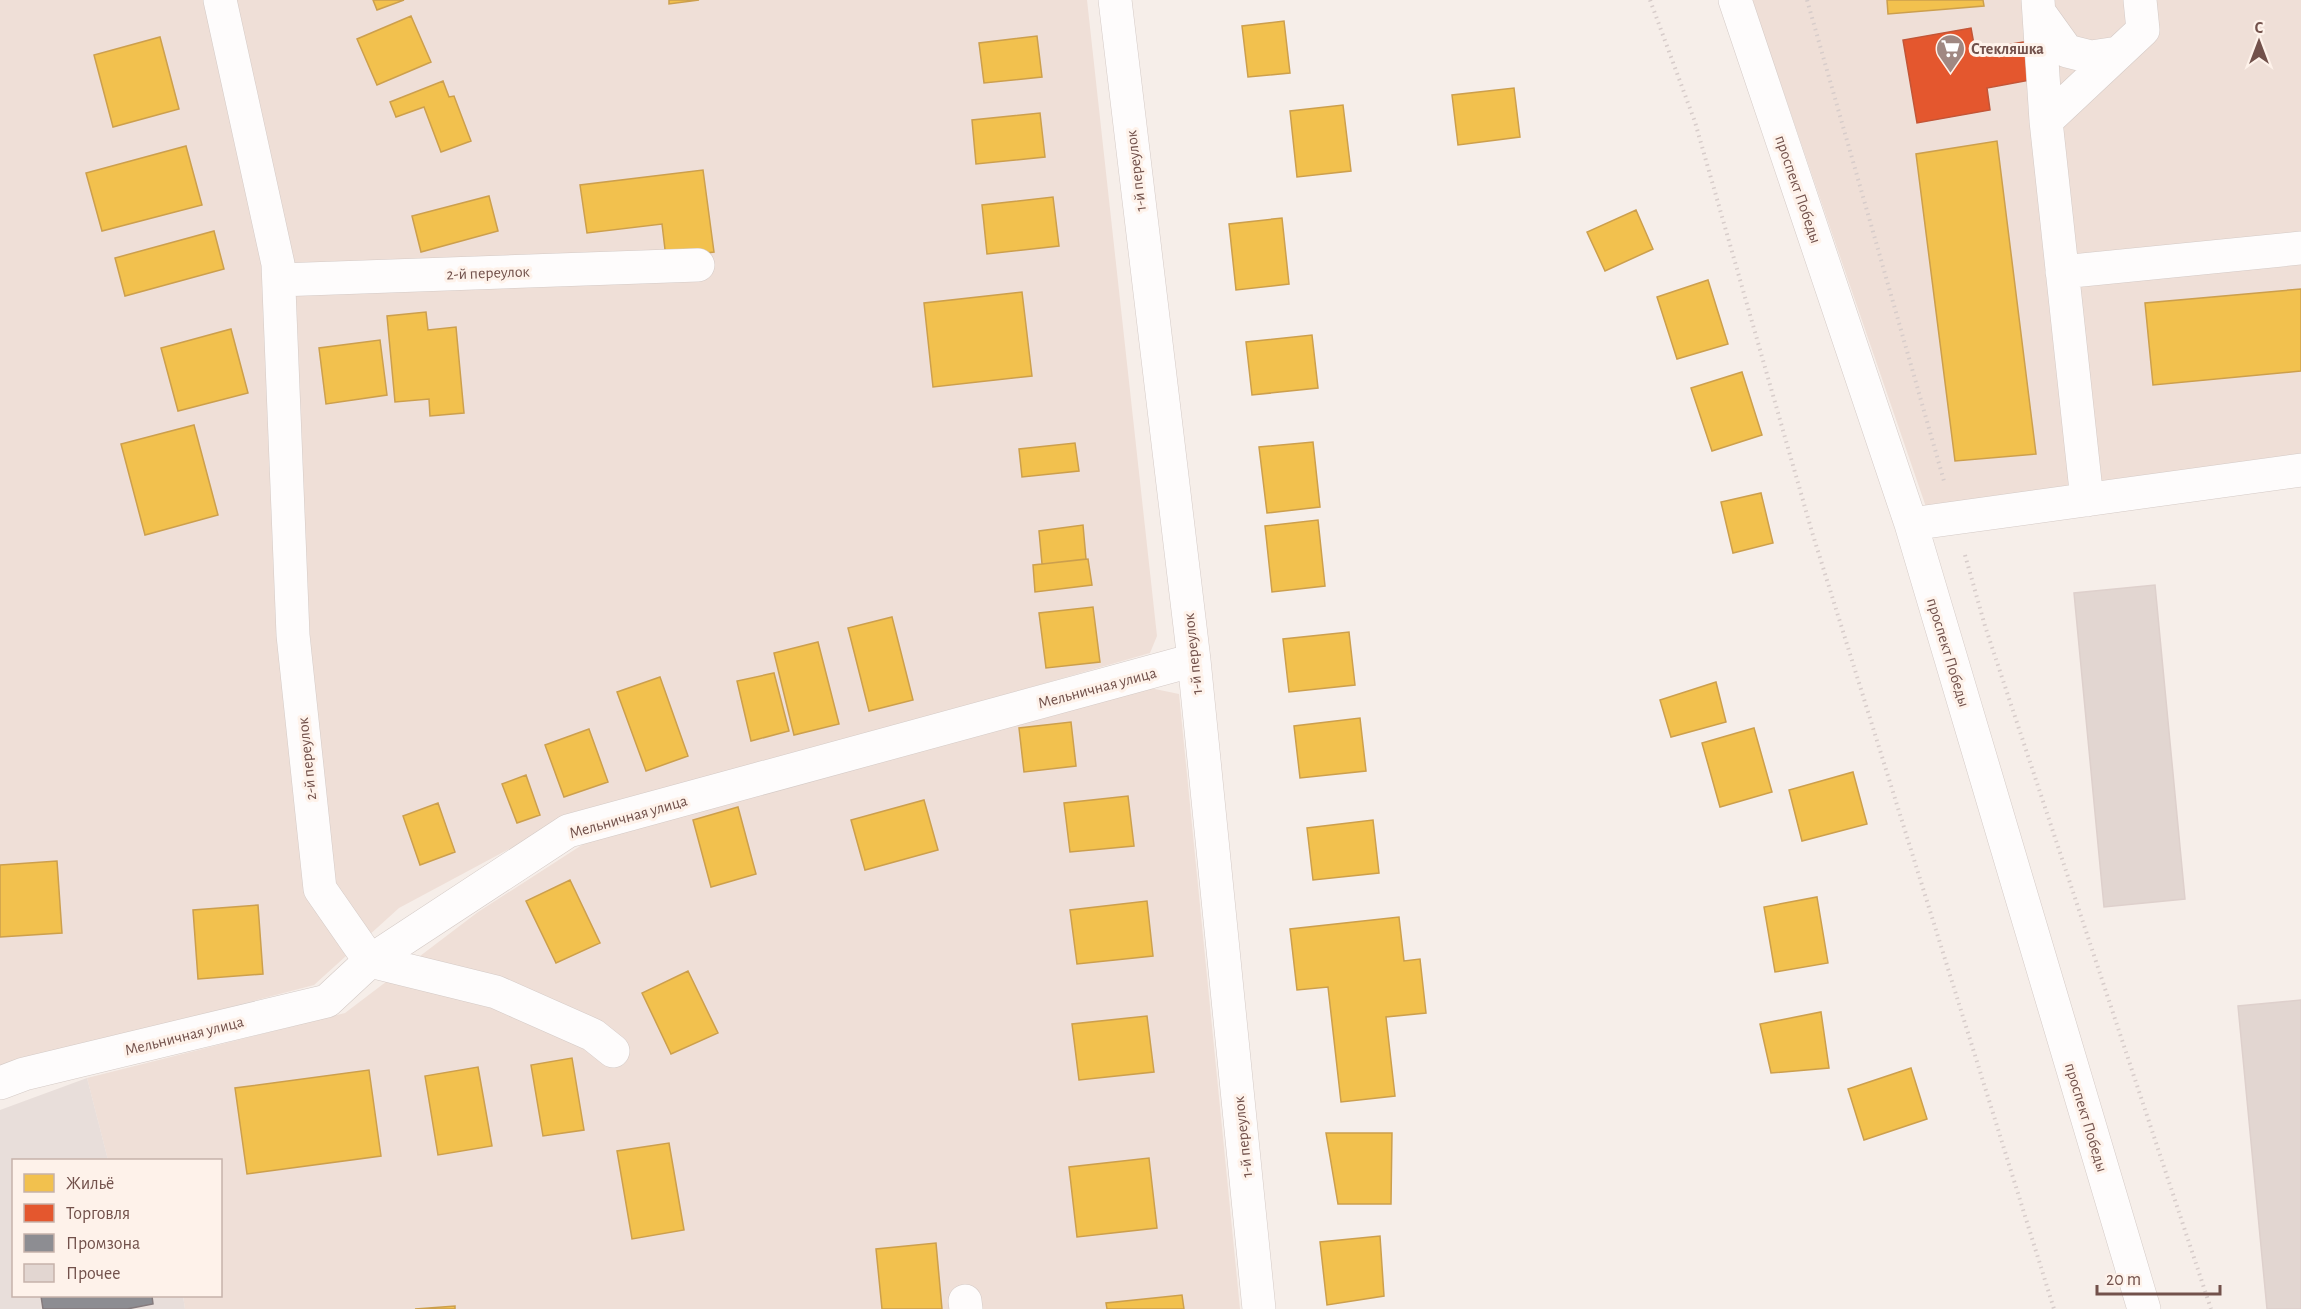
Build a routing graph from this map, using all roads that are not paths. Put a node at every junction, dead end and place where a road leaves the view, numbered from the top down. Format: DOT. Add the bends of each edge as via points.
graph roads {
  1 [pos="220,0"];
  2 [pos="1115,0"];
  3 [pos="1735,0"];
  4 [pos="2140,0"];
  5 [pos="2039,6"];
  6 [pos="2118,53"];
  7 [pos="2046,121"];
  8 [pos="2301,248"];
  9 [pos="698,265"];
  10 [pos="2062,272"];
  11 [pos="279,280"];
  12 [pos="2301,470"];
  13 [pos="2087,500"];
  14 [pos="1911,524"];
  15 [pos="1194,660"];
  16 [pos="370,961"];
  17 [pos="613,1051"];
  18 [pos="0,1083"];
  19 [pos="1259,1309"];
  20 [pos="2144,1309"];
  1 -- 11 [label="street, 2-й переулок"];
  2 -- 15 [label="street, 1-й переулок"];
  3 -- 14 [label="street, проспект Победы"];
  4 -- 6 [label="street" via="2143,30"];
  5 -- 6 [label="street" via="2067,51 2091,57"];
  5 -- 7 [label="street"];
  6 -- 7 [label="street"];
  7 -- 10 [label="street"];
  8 -- 10 [label="street"];
  9 -- 11 [label="street, 2-й переулок"];
  10 -- 13 [label="street"];
  11 -- 16 [label="street, 2-й переулок" via="292,635 320,889"];
  12 -- 13 [label="street"];
  13 -- 14 [label="street"];
  14 -- 20 [label="street, проспект Победы"];
  15 -- 16 [label="street, Мельничная улица" via="568,831"];
  15 -- 19 [label="street, 1-й переулок"];
  16 -- 17 [label="street" via="496,992 593,1035"];
  16 -- 18 [label="street, Мельничная улица" via="327,1001"];
}
